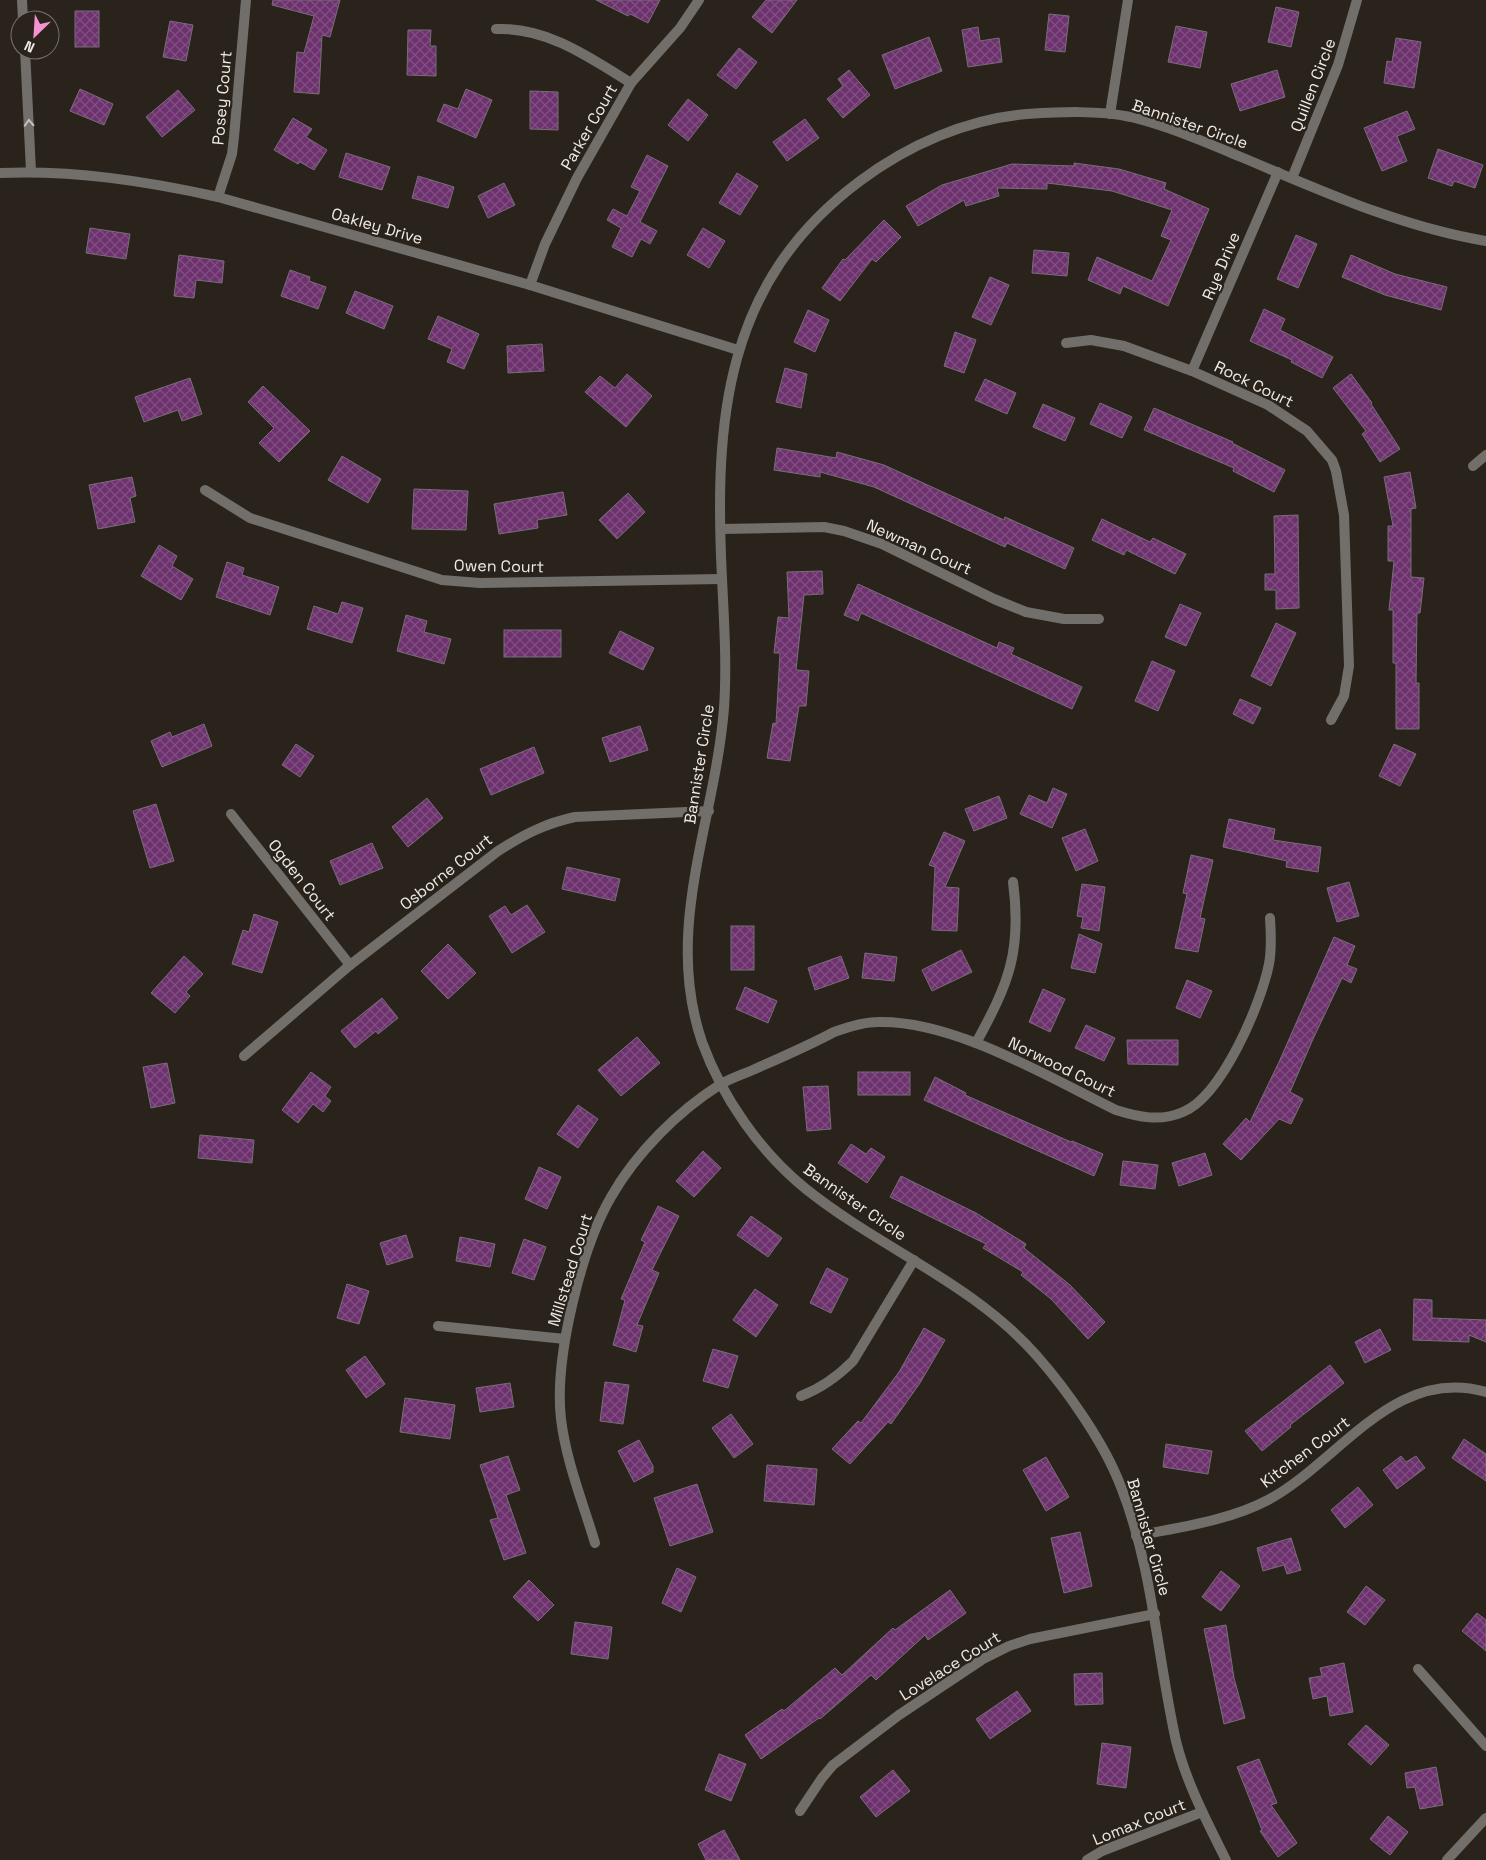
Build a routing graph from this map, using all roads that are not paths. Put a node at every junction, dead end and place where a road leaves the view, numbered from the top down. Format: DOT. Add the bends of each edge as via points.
graph roads {
  1 [pos="246,0"];
  2 [pos="699,0"];
  3 [pos="1128,0"];
  4 [pos="1357,0"];
  5 [pos="496,29"];
  6 [pos="25,60"];
  7 [pos="631,83"];
  8 [pos="1110,114"];
  9 [pos="31,171"];
  10 [pos="0,172"];
  11 [pos="1278,172"];
  12 [pos="1292,178"];
  13 [pos="218,197"];
  14 [pos="1486,241"];
  15 [pos="530,285"];
  16 [pos="1066,343"];
  17 [pos="738,350"];
  18 [pos="1192,371"];
  19 [pos="1486,455"];
  20 [pos="1473,466"];
  21 [pos="205,490"];
  22 [pos="720,529"];
  23 [pos="722,579"];
  24 [pos="1099,619"];
  25 [pos="1331,720"];
  26 [pos="709,811"];
  27 [pos="231,814"];
  28 [pos="1013,882"];
  29 [pos="1270,918"];
  30 [pos="350,965"];
  31 [pos="976,1043"];
  32 [pos="244,1056"];
  33 [pos="722,1084"];
  34 [pos="914,1260"];
  35 [pos="438,1326"];
  36 [pos="565,1339"];
  37 [pos="1486,1392"];
  38 [pos="801,1396"];
  39 [pos="1136,1536"];
  40 [pos="595,1543"];
  41 [pos="1155,1614"];
  42 [pos="1418,1669"];
  43 [pos="1486,1746"];
  44 [pos="800,1811"];
  45 [pos="1202,1812"];
  46 [pos="1486,1818"];
  47 [pos="1087,1860"];
  48 [pos="1226,1860"];
  49 [pos="1447,1860"];
  1 -- 13 [label="street, Posey Court" via="232,154"];
  2 -- 7 [label="street, Parker Court" via="680,28"];
  3 -- 8 [label="street"];
  4 -- 12 [label="street, Quillen Circle" via="1338,65"];
  5 -- 7 [label="street" via="528,30 543,35"];
  9 -- 6 [label="street, one-way"];
  7 -- 15 [label="street, Parker Court" via="577,178 545,244"];
  8 -- 11 [label="street, Bannister Circle" via="1130,117 1199,139"];
  8 -- 17 [label="street, Bannister Circle" via="1020,114 982,121 953,130 877,168 844,193 805,230 780,262 751,314"];
  9 -- 10 [label="street, Oakley Drive"];
  9 -- 13 [label="street, Oakley Drive" via="113,177"];
  11 -- 12 [label="street, Bannister Circle"];
  11 -- 18 [label="street, Rye Drive"];
  12 -- 14 [label="street, Bannister Circle" via="1423,227"];
  13 -- 15 [label="street, Oakley Drive"];
  15 -- 17 [label="street, Oakley Drive"];
  16 -- 18 [label="street, Rock Court" via="1104,341"];
  17 -- 22 [label="street, Bannister Circle" via="724,424"];
  18 -- 25 [label="street, Rock Court" via="1287,416 1315,439 1332,460 1344,515 1349,666 1344,696"];
  19 -- 20 [label="street"];
  21 -- 23 [label="street, Owen Court" via="250,518 442,580 480,583"];
  22 -- 23 [label="street, Bannister Circle"];
  22 -- 24 [label="street, Newman Court" via="824,527 844,531 882,544 1026,612 1064,620"];
  23 -- 26 [label="street, Bannister Circle" via="724,706"];
  26 -- 30 [label="street, Osborne Court" via="576,817 540,827 498,851"];
  26 -- 33 [label="street, Bannister Circle" via="690,897 688,973 693,1009 704,1045"];
  27 -- 30 [label="street, Ogden Court"];
  28 -- 31 [label="street" via="1016,940 1012,965"];
  29 -- 31 [label="street, Norwood Court" via="1272,945 1269,963 1263,987 1248,1021 1225,1071 1198,1103 1184,1112 1154,1118 1138,1117"];
  30 -- 32 [label="street, Osborne Court"];
  31 -- 33 [label="street, Norwood Court" via="908,1024 865,1023 834,1032"];
  33 -- 34 [label="street, Bannister Circle" via="759,1141 787,1172 831,1207"];
  33 -- 36 [label="street, Millstead Court" via="661,1133 611,1197 589,1249"];
  34 -- 38 [label="street" via="853,1361 840,1375"];
  34 -- 39 [label="street, Bannister Circle" via="974,1298 1021,1340 1052,1374 1106,1455 1120,1482"];
  35 -- 36 [label="street"];
  36 -- 40 [label="street, Millstead Court" via="560,1417"];
  37 -- 39 [label="street, Kitchen Court" via="1460,1387 1411,1395 1362,1427 1288,1488 1268,1500 1193,1524"];
  39 -- 41 [label="street, Bannister Circle"];
  41 -- 44 [label="street, Lovelace Court" via="1030,1640 1008,1646 983,1659 899,1715 833,1765"];
  41 -- 45 [label="street, Bannister Circle" via="1177,1745"];
  42 -- 43 [label="street"];
  45 -- 47 [label="street, Lomax Court"];
  45 -- 48 [label="street, Bannister Circle"];
  46 -- 49 [label="street"];
}
